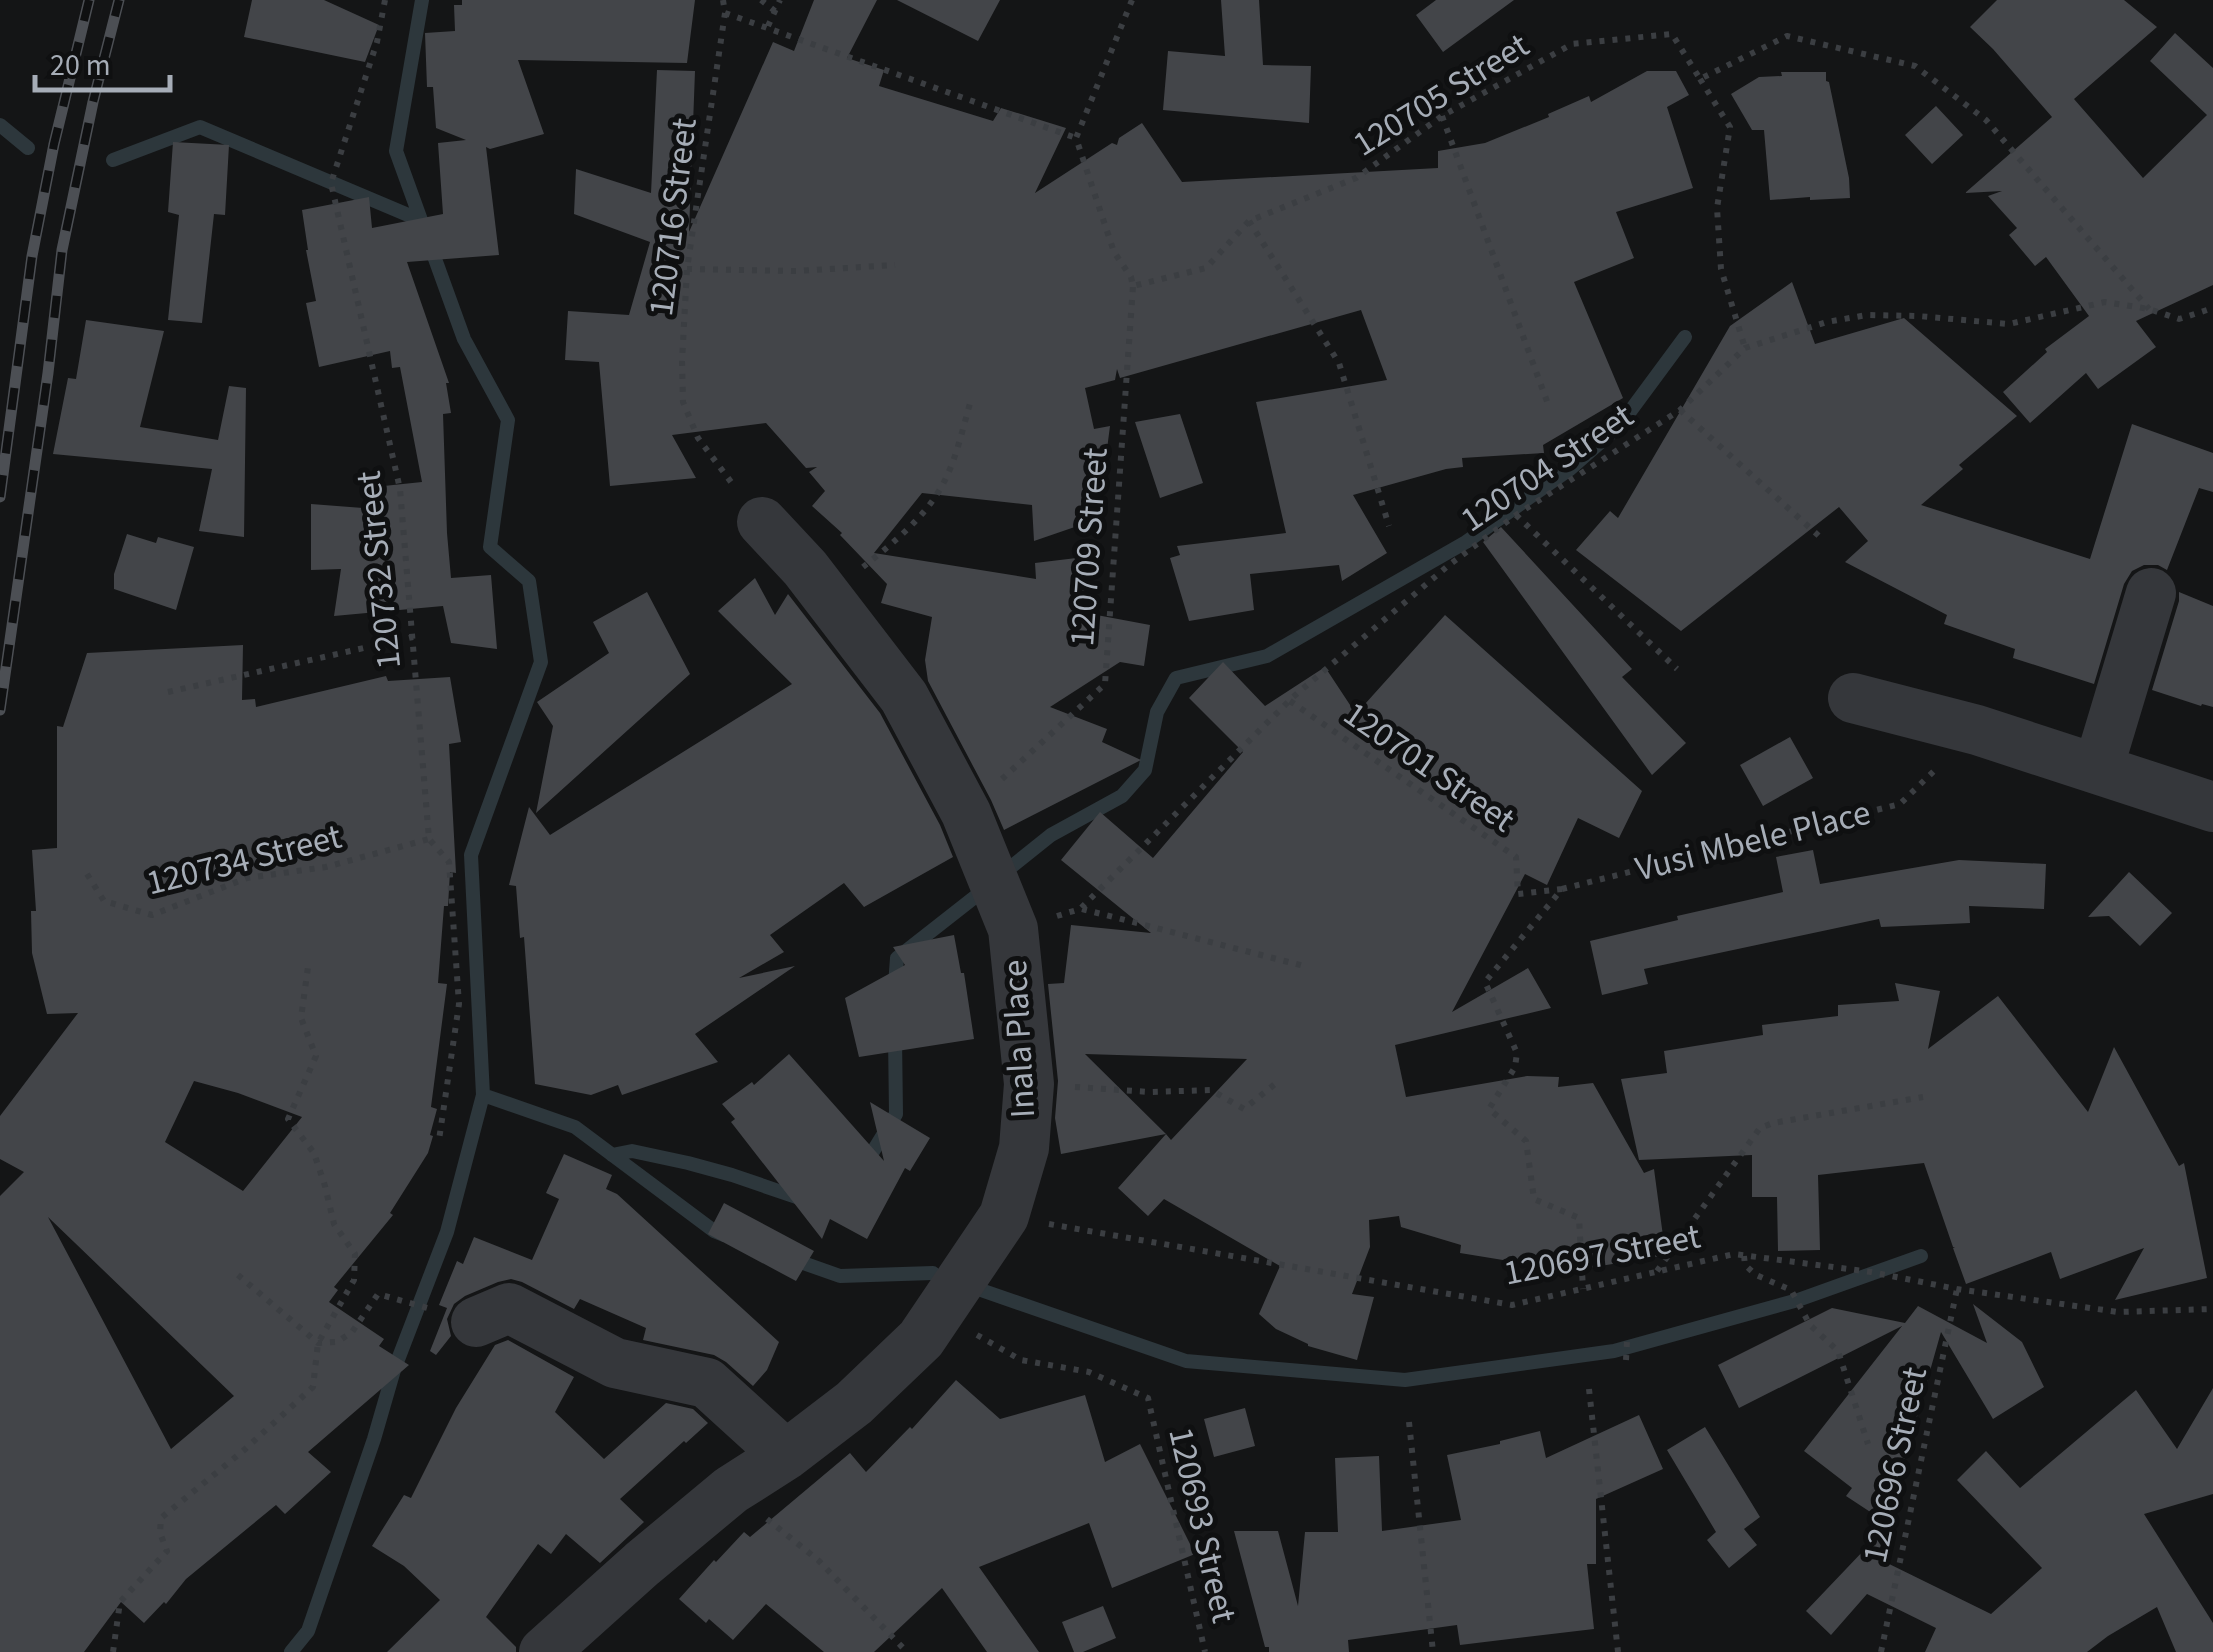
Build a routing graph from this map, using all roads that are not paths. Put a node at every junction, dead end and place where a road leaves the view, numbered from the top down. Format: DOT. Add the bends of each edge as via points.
graph roads {
  1 [pos="762,522"];
  2 [pos="2151,592"];
  3 [pos="1853,698"];
  4 [pos="2098,770"];
  5 [pos="2213,807"];
  6 [pos="476,1322"];
  7 [pos="786,1455"];
  8 [pos="544,1652"];
  1 -- 7 [label="street, Inala Place" via="904,697 966,813 1009,915 1029,1084 1024,1148 1004,1216 922,1339"];
  2 -- 4 [label="street"];
  3 -- 4 [label="street"];
  4 -- 5 [label="street"];
  6 -- 7 [label="street" via="509,1308 615,1364 707,1383"];
  7 -- 8 [label="street, Inala Place" via="731,1490"];
}
